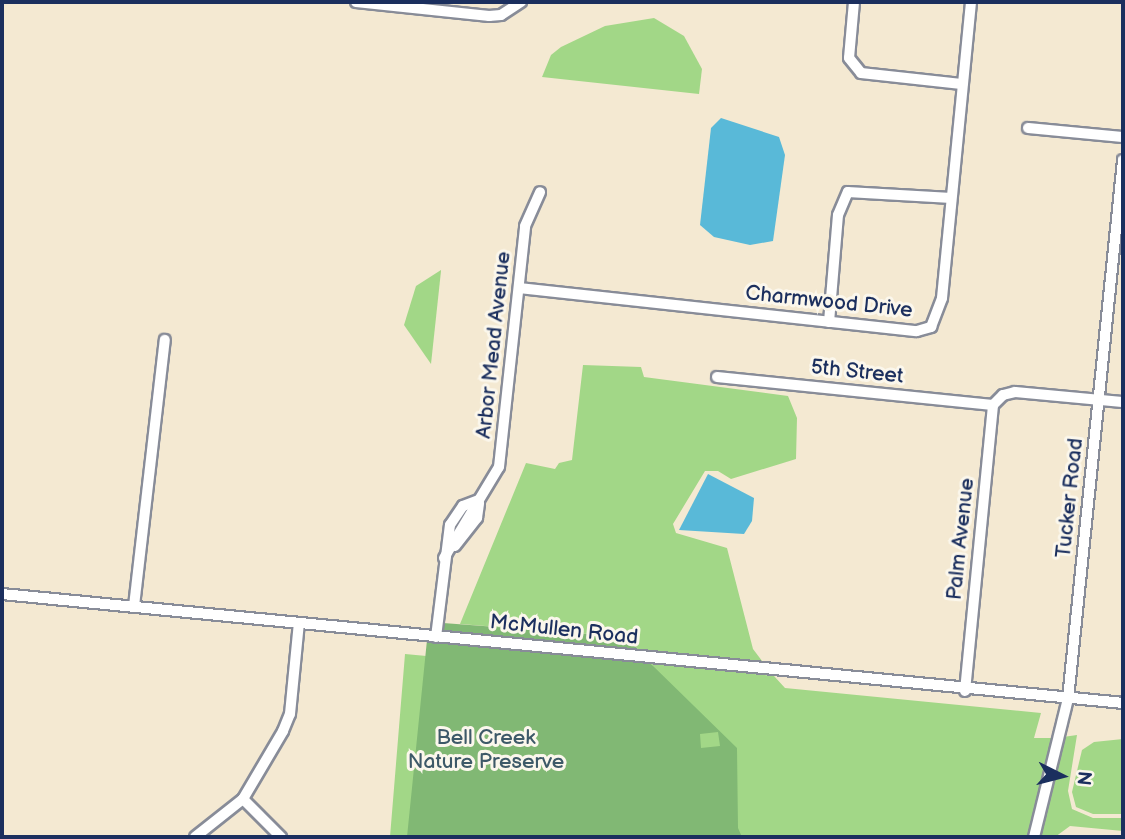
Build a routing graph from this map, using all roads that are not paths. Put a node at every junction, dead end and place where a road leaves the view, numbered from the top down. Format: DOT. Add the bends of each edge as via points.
graph roads {
  1 [pos="356,2"];
  2 [pos="521,2"];
  3 [pos="854,2"];
  4 [pos="971,2"];
  5 [pos="961,85"];
  6 [pos="1028,128"];
  7 [pos="1123,138"];
  8 [pos="1123,160"];
  9 [pos="540,192"];
  10 [pos="951,198"];
  11 [pos="519,288"];
  12 [pos="828,322"];
  13 [pos="165,340"];
  14 [pos="717,377"];
  15 [pos="1099,402"];
  16 [pos="1123,402"];
  17 [pos="993,405"];
  18 [pos="479,500"];
  19 [pos="444,558"];
  20 [pos="2,594"];
  21 [pos="134,606"];
  22 [pos="299,623"];
  23 [pos="436,637"];
  24 [pos="965,691"];
  25 [pos="1069,699"];
  26 [pos="1123,703"];
  27 [pos="243,799"];
  28 [pos="195,837"];
  29 [pos="281,837"];
  30 [pos="1034,837"];
  1 -- 2 [label="street" via="489,16 501,15"];
  3 -- 5 [label="street" via="849,58 861,73"];
  4 -- 5 [label="street, Charmwood Drive"];
  5 -- 10 [label="street, Charmwood Drive"];
  6 -- 7 [label="street"];
  8 -- 15 [label="street, Tucker Road"];
  9 -- 11 [label="street, Arbor Mead Avenue" via="525,226"];
  10 -- 12 [label="street" via="848,192 838,215"];
  10 -- 12 [label="street, Charmwood Drive" via="940,313 931,327 917,331"];
  11 -- 12 [label="street, Charmwood Drive"];
  11 -- 18 [label="street, Arbor Mead Avenue" via="502,457"];
  13 -- 21 [label="street"];
  14 -- 17 [label="street, 5th Street"];
  15 -- 16 [label="street"];
  15 -- 17 [label="street" via="1015,392 1003,395"];
  15 -- 25 [label="street, Tucker Road"];
  17 -- 24 [label="street, Palm Avenue"];
  18 -- 19 [label="street, Arbor Mead Avenue" via="470,531"];
  18 -- 19 [label="street, Arbor Mead Avenue" via="456,512"];
  19 -- 23 [label="street, Arbor Mead Avenue"];
  20 -- 21 [label="street, McMullen Road"];
  21 -- 22 [label="street, McMullen Road"];
  22 -- 23 [label="street, McMullen Road"];
  22 -- 27 [label="street" via="290,714"];
  23 -- 24 [label="street, McMullen Road"];
  24 -- 25 [label="street, McMullen Road"];
  25 -- 26 [label="street, McMullen Road"];
  25 -- 30 [label="street, Tucker Road"];
  27 -- 28 [label="street"];
  27 -- 29 [label="street"];
}
